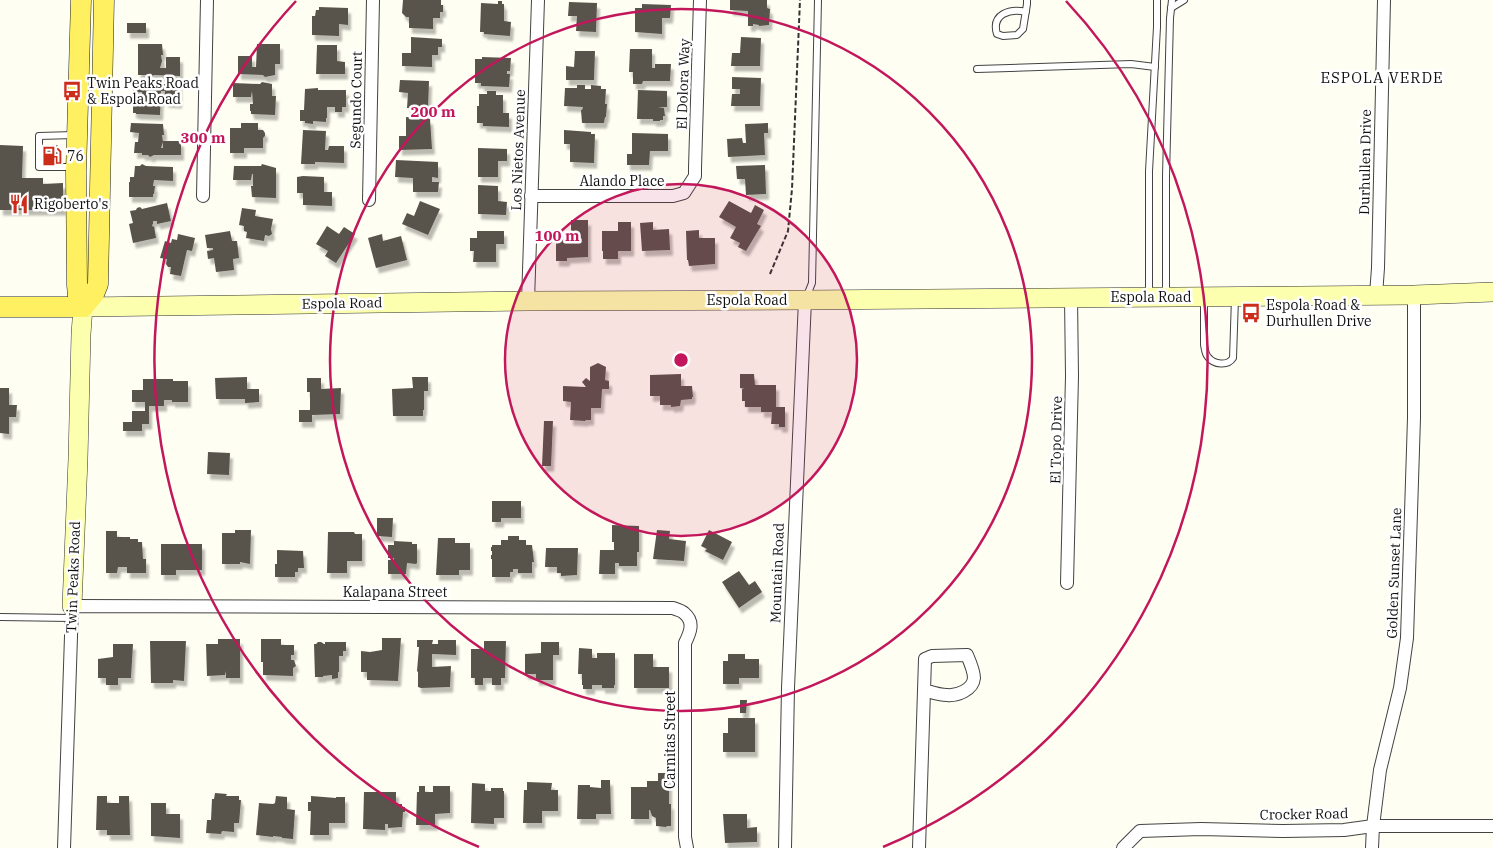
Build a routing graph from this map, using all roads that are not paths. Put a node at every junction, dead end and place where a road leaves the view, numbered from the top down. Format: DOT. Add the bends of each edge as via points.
graph roads {
  1 [pos="81,0"];
  2 [pos="104,0"];
  3 [pos="207,0"];
  4 [pos="373,0"];
  5 [pos="538,0"];
  6 [pos="700,0"];
  7 [pos="818,0"];
  8 [pos="1027,0"];
  9 [pos="1157,0"];
  10 [pos="1172,0"];
  11 [pos="1184,0"];
  12 [pos="1384,0"];
  13 [pos="1171,8"];
  14 [pos="1026,12"];
  15 [pos="1155,66"];
  16 [pos="977,69"];
  17 [pos="77,135"];
  18 [pos="77,167"];
  19 [pos="695,168"];
  20 [pos="203,196"];
  21 [pos="531,196"];
  22 [pos="369,200"];
  23 [pos="1493,292"];
  24 [pos="1376,295"];
  25 [pos="1414,295"];
  26 [pos="1235,296"];
  27 [pos="1071,297"];
  28 [pos="1158,297"];
  29 [pos="1204,297"];
  30 [pos="805,300"];
  31 [pos="528,301"];
  32 [pos="83,306"];
  33 [pos="0,307"];
  34 [pos="1067,583"];
  35 [pos="72,612"];
  36 [pos="0,617"];
  37 [pos="684,643"];
  38 [pos="924,690"];
  39 [pos="1373,826"];
  40 [pos="1493,826"];
  41 [pos="686,843"];
  42 [pos="64,848"];
  43 [pos="785,848"];
  44 [pos="919,848"];
  45 [pos="1123,848"];
  46 [pos="1372,848"];
  1 -- 17 [label="main road, Twin Peaks Road"];
  2 -- 32 [label="main road" via="98,284"];
  3 -- 20 [label="street"];
  4 -- 22 [label="street, Segundo Court"];
  5 -- 21 [label="street, Los Nietos Avenue"];
  6 -- 19 [label="street, El Dolora Way"];
  7 -- 30 [label="lane" via="812,283"];
  8 -- 14 [label="lane"];
  9 -- 15 [label="lane"];
  10 -- 13 [label="lane"];
  11 -- 13 [label="lane"];
  12 -- 24 [label="street, Durhullen Drive"];
  13 -- 28 [label="lane" via="1166,176"];
  14 -- 14 [label="lane" via="1015,9 1002,14 996,20 996,34 1017,35 1023,29"];
  15 -- 16 [label="lane"];
  15 -- 28 [label="lane" via="1149,171"];
  17 -- 18 [label="main road, Twin Peaks Road"];
  17 -- 18 [label="lane" via="39,136 39,167"];
  18 -- 32 [label="main road, Twin Peaks Road" via="77,285"];
  19 -- 21 [label="street, Alando Place" via="695,176 684,193 673,196"];
  21 -- 31 [label="street, Los Nietos Avenue"];
  23 -- 25 [label="main road, Espola Road"];
  24 -- 25 [label="main road, Espola Road"];
  24 -- 26 [label="main road, Espola Road"];
  25 -- 39 [label="street, Golden Sunset Lane" via="1414,418 1407,638 1400,688 1380,770"];
  26 -- 29 [label="main road, Espola Road"];
  26 -- 29 [label="lane" via="1233,358 1228,364 1212,361 1206,352"];
  27 -- 28 [label="main road, Espola Road"];
  27 -- 30 [label="main road, Espola Road"];
  27 -- 34 [label="street, El Topo Drive"];
  28 -- 29 [label="main road, Espola Road"];
  30 -- 31 [label="main road, Espola Road"];
  30 -- 43 [label="street, Mountain Road" via="788,688"];
  31 -- 32 [label="main road, Espola Road"];
  32 -- 33 [label="main road, Espola Road"];
  32 -- 35 [label="main road, Twin Peaks Road"];
  35 -- 36 [label="lane"];
  35 -- 37 [label="street, Kalapana Street" via="673,608 684,613 691,623"];
  35 -- 42 [label="street, Twin Peaks Road"];
  37 -- 41 [label="street, Carnitas Street"];
  38 -- 44 [label="street"];
  39 -- 40 [label="street, Crocker Road"];
  39 -- 45 [label="street, Crocker Road" via="1336,830 1140,831"];
  39 -- 46 [label="street, Golden Sunset Lane"];
}
